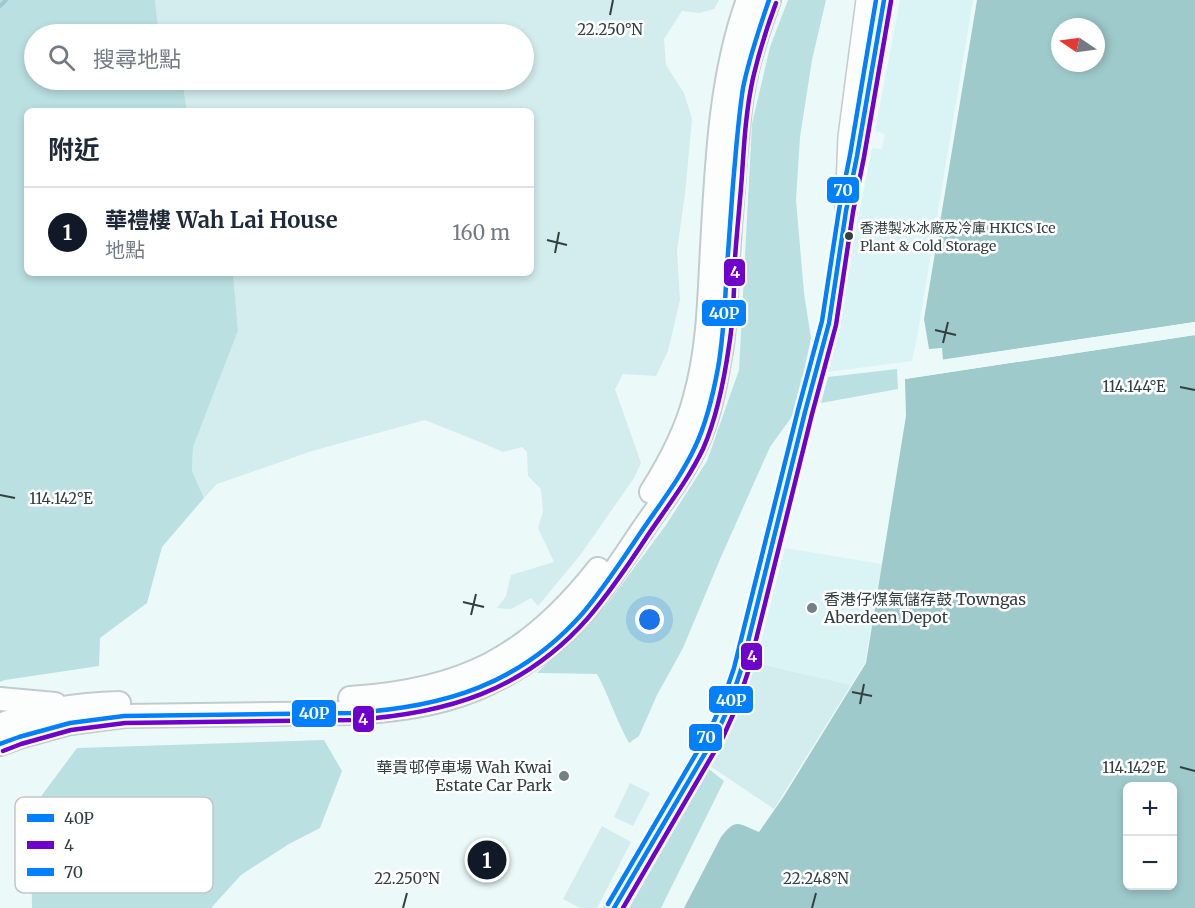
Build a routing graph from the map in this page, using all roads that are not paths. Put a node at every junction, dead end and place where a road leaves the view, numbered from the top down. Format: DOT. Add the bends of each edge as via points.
graph roads {
  1 [pos="747,0"];
  2 [pos="769,0"];
  3 [pos="867,0"];
  4 [pos="884,0"];
  5 [pos="846,211"];
  6 [pos="0,699"];
  7 [pos="73,706"];
  8 [pos="0,725"];
  9 [pos="0,744"];
  10 [pos="614,908"];
  1 -- 7 [label="main road" via="723,107 706,337 693,405 650,495 603,562 561,612 498,660 451,681 414,690 351,698"];
  2 -- 9 [label="main road" via="740,106 722,342 707,415 682,472 615,570 560,636 500,677 449,699 418,706 352,713 124,716 70,723"];
  3 -- 5 [label="main road" via="849,137"];
  4 -- 5 [label="street"];
  5 -- 10 [label="street" via="829,322 741,670 717,734"];
  6 -- 7 [label="main road"];
  7 -- 8 [label="main road"];
}
